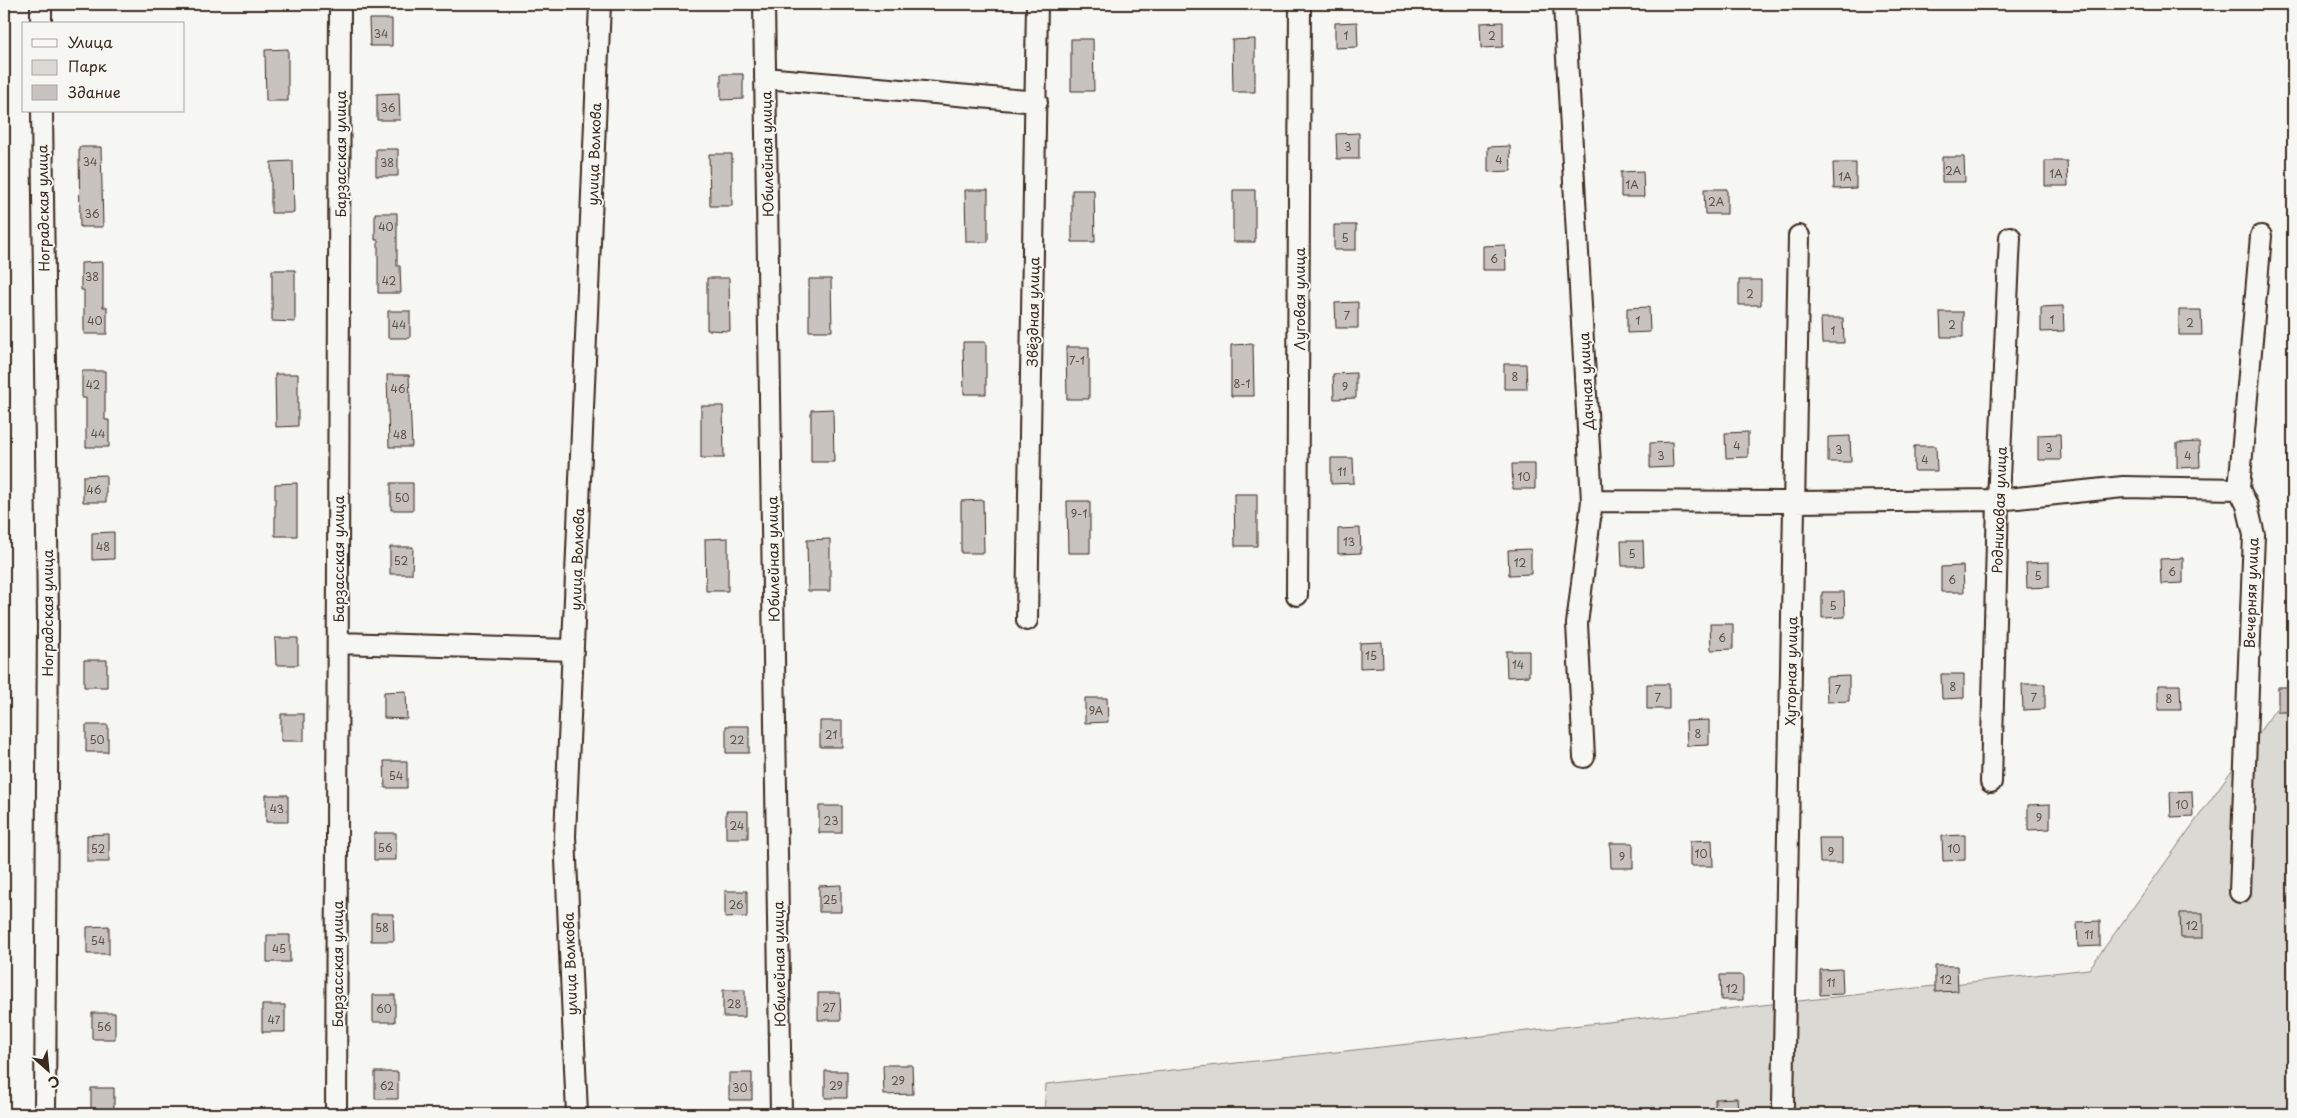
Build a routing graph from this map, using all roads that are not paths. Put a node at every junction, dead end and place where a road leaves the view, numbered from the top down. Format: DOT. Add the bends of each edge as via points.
graph roads {
  1 [pos="41,4"];
  2 [pos="340,4"];
  3 [pos="600,4"];
  4 [pos="764,4"];
  5 [pos="1037,4"];
  6 [pos="1300,4"];
  7 [pos="1564,4"];
  8 [pos="41,22"];
  9 [pos="765,78"];
  10 [pos="1037,102"];
  11 [pos="42,112"];
  12 [pos="1799,236"];
  13 [pos="2261,236"];
  14 [pos="2010,237"];
  15 [pos="2239,489"];
  16 [pos="1998,500"];
  17 [pos="1592,501"];
  18 [pos="1794,502"];
  19 [pos="1298,595"];
  20 [pos="1028,620"];
  21 [pos="338,643"];
  22 [pos="573,650"];
  23 [pos="1584,757"];
  24 [pos="1991,782"];
  25 [pos="2240,892"];
  26 [pos="1783,1105"];
  27 [pos="45,1114"];
  28 [pos="336,1114"];
  29 [pos="577,1114"];
  30 [pos="781,1114"];
  1 -- 8 [label="street"];
  2 -- 21 [label="street, Барзасская улица"];
  3 -- 22 [label="street, улица Волкова"];
  4 -- 9 [label="street, Юбилейная улица"];
  5 -- 10 [label="street, Звёздная улица"];
  6 -- 19 [label="street, Луговая улица"];
  7 -- 17 [label="street, Дачная улица"];
  9 -- 10 [label="street"];
  9 -- 30 [label="street, Юбилейная улица"];
  10 -- 20 [label="street, Звёздная улица"];
  11 -- 27 [label="street, Ноградская улица" via="48,619"];
  12 -- 18 [label="street, Хуторная улица"];
  13 -- 15 [label="street, Вечерняя улица"];
  14 -- 16 [label="street, Родниковая улица"];
  15 -- 16 [label="street" via="2123,487"];
  15 -- 25 [label="street, Вечерняя улица" via="2247,505 2254,536"];
  16 -- 18 [label="street"];
  16 -- 24 [label="street, Родниковая улица"];
  17 -- 18 [label="street"];
  17 -- 23 [label="street, Дачная улица" via="1577,624"];
  18 -- 26 [label="street, Хуторная улица"];
  21 -- 22 [label="street"];
  21 -- 28 [label="street, Барзасская улица"];
  22 -- 29 [label="street, улица Волкова" via="565,836"];
}
